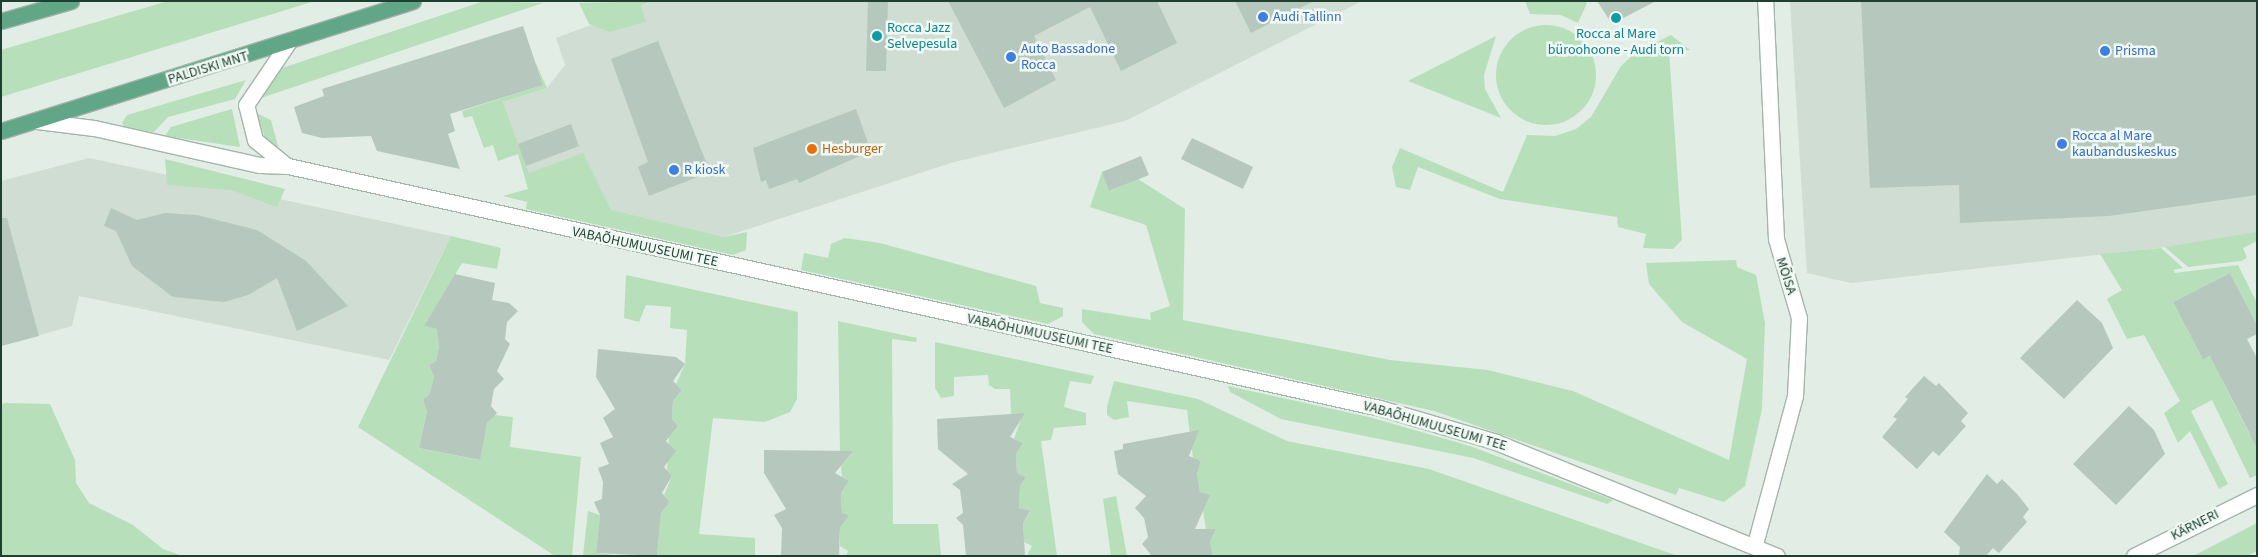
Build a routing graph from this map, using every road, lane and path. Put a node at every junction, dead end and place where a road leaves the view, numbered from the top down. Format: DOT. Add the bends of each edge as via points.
graph roads {
  1 [pos="71,1"];
  2 [pos="413,1"];
  3 [pos="1765,1"];
  4 [pos="1,22"];
  5 [pos="288,43"];
  6 [pos="37,121"];
  7 [pos="1,131"];
  8 [pos="288,166"];
  9 [pos="2257,495"];
  10 [pos="1755,544"];
  11 [pos="1776,556"];
  12 [pos="2134,556"];
  1 -- 4 [label="main road"];
  2 -- 5 [label="main road, PALDISKI MNT"];
  3 -- 10 [label="street, MÕISA" via="1776,239 1799,318 1795,396"];
  5 -- 6 [label="main road, PALDISKI MNT"];
  5 -- 8 [label="street" via="246,105 255,140"];
  6 -- 7 [label="main road, PALDISKI MNT"];
  6 -- 8 [label="street, VABAÕHUMUUSEUMI TEE" via="94,128 260,165"];
  8 -- 10 [label="street, VABAÕHUMUUSEUMI TEE" via="1380,408 1496,442"];
  9 -- 12 [label="street, KÄRNERI"];
  10 -- 11 [label="street, VABAÕHUMUUSEUMI TEE"];
}
